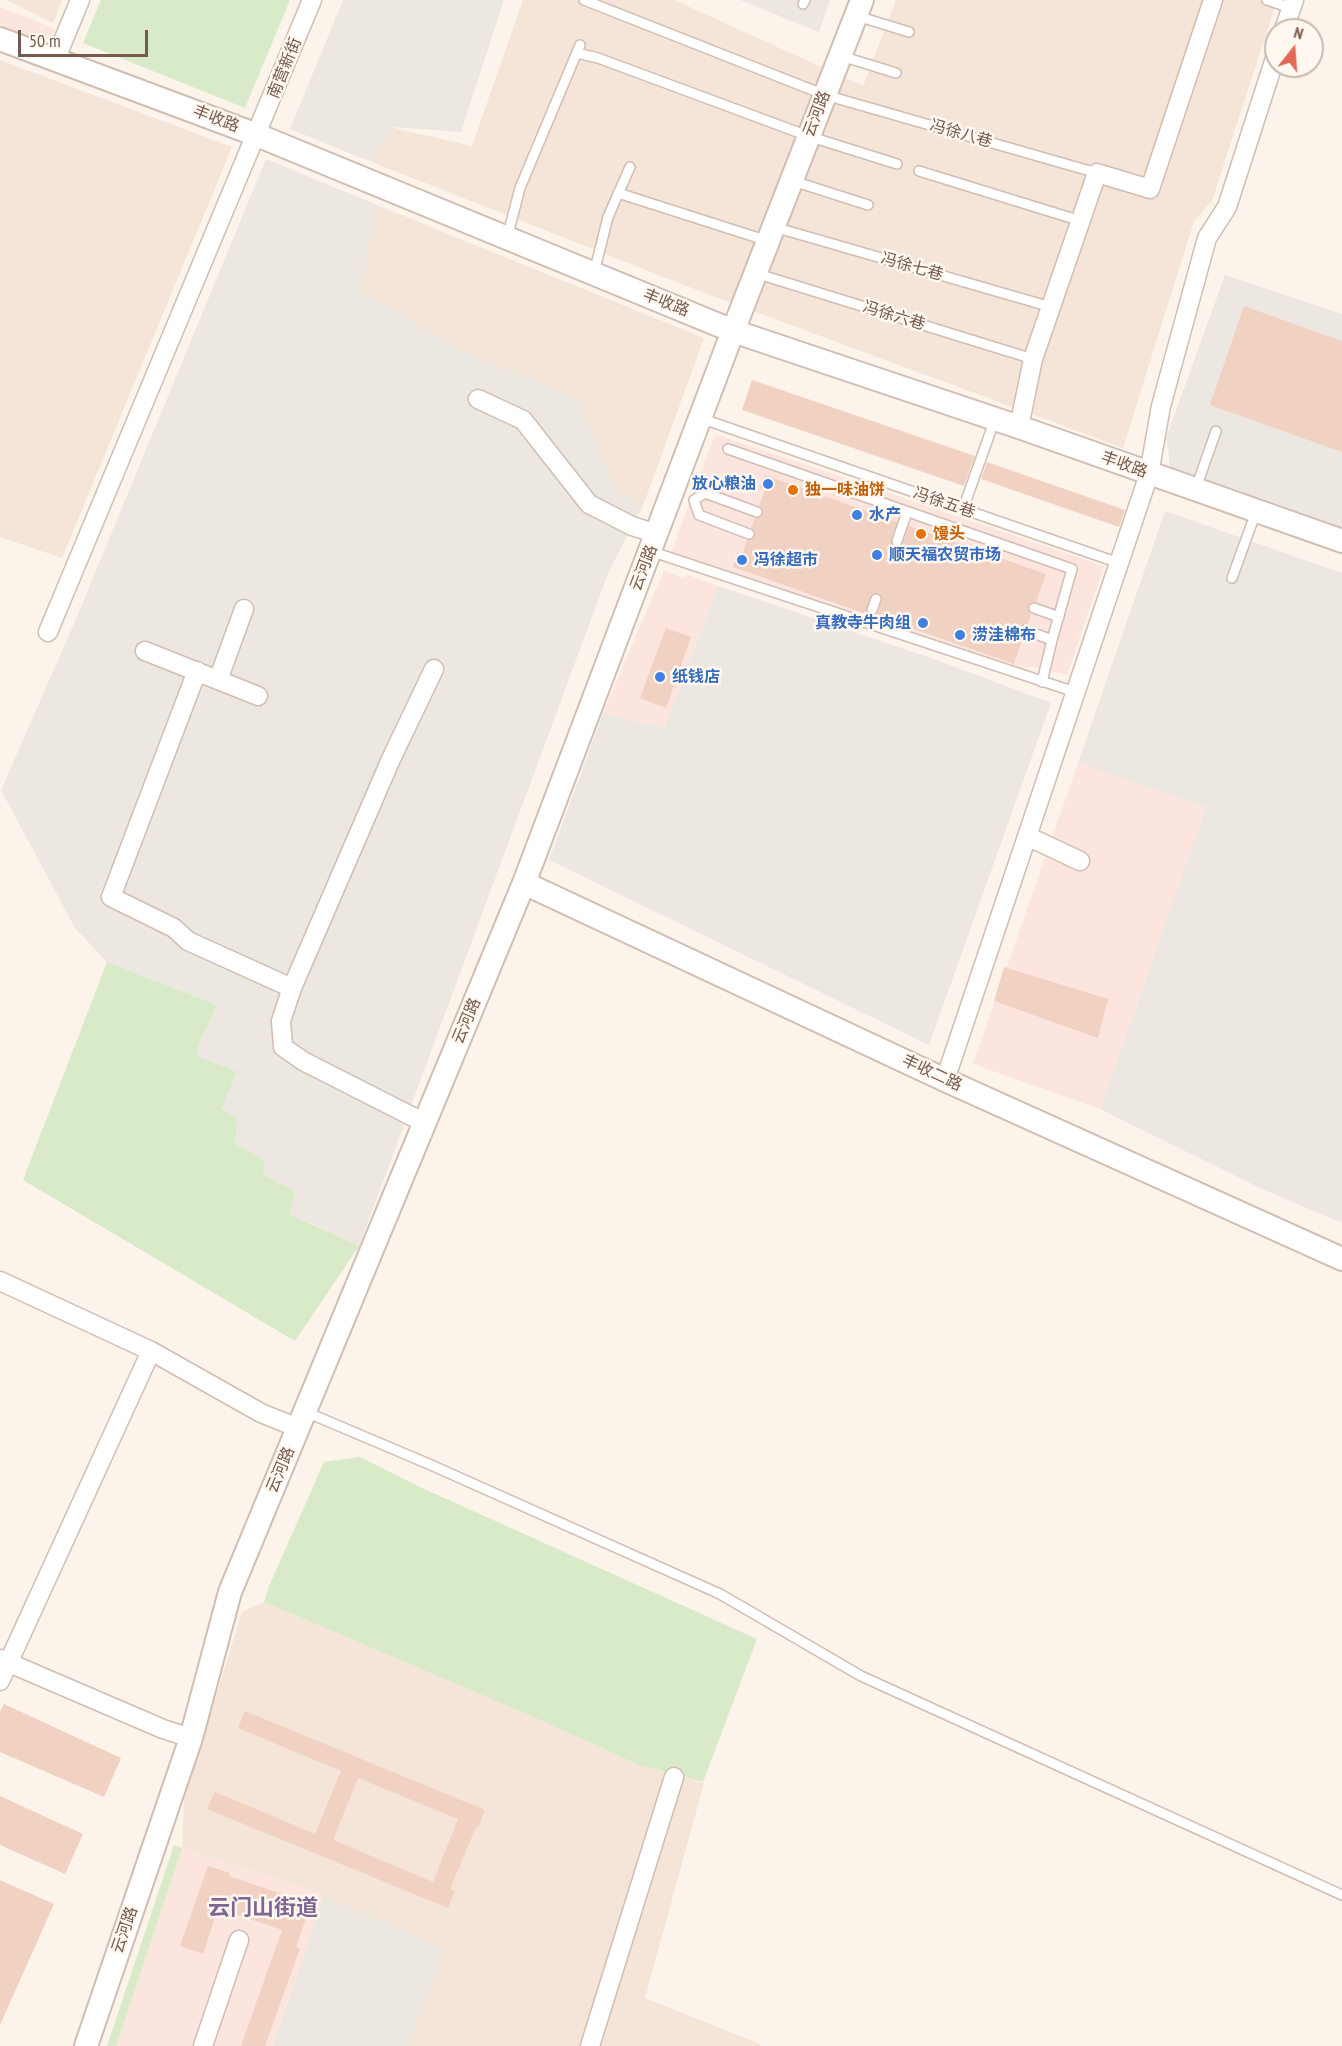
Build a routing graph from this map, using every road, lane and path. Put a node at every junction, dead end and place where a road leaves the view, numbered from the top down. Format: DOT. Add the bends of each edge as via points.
graph roads {
  1 [pos="80,0"];
  2 [pos="312,0"];
  3 [pos="584,0"];
  4 [pos="1213,0"];
  5 [pos="1267,0"];
  6 [pos="1293,4"];
  7 [pos="859,8"];
  8 [pos="909,32"];
  9 [pos="0,39"];
  10 [pos="840,56"];
  11 [pos="56,58"];
  12 [pos="896,73"];
  13 [pos="1269,78"];
  14 [pos="825,95"];
  15 [pos="257,135"];
  16 [pos="808,136"];
  17 [pos="897,164"];
  18 [pos="630,166"];
  19 [pos="919,171"];
  20 [pos="1097,173"];
  21 [pos="791,180"];
  22 [pos="618,193"];
  23 [pos="868,204"];
  24 [pos="1082,221"];
  25 [pos="770,234"];
  26 [pos="507,238"];
  27 [pos="594,273"];
  28 [pos="755,273"];
  29 [pos="1051,307"];
  30 [pos="732,331"];
  31 [pos="1033,359"];
  32 [pos="478,399"];
  33 [pos="700,418"];
  34 [pos="995,419"];
  35 [pos="1019,427"];
  36 [pos="1216,430"];
  37 [pos="728,449"];
  38 [pos="1149,474"];
  39 [pos="1195,490"];
  40 [pos="963,510"];
  41 [pos="1256,511"];
  42 [pos="757,512"];
  43 [pos="907,512"];
  44 [pos="749,534"];
  45 [pos="897,541"];
  46 [pos="1342,541"];
  47 [pos="654,543"];
  48 [pos="1119,563"];
  49 [pos="1233,578"];
  50 [pos="876,599"];
  51 [pos="1034,608"];
  52 [pos="244,609"];
  53 [pos="872,610"];
  54 [pos="1059,617"];
  55 [pos="1025,630"];
  56 [pos="48,632"];
  57 [pos="1052,640"];
  58 [pos="145,651"];
  59 [pos="434,669"];
  60 [pos="197,671"];
  61 [pos="218,680"];
  62 [pos="1042,682"];
  63 [pos="1075,692"];
  64 [pos="258,696"];
  65 [pos="1027,836"];
  66 [pos="1080,861"];
  67 [pos="524,883"];
  68 [pos="292,988"];
  69 [pos="945,1080"];
  70 [pos="425,1123"];
  71 [pos="1342,1259"];
  72 [pos="0,1281"];
  73 [pos="151,1351"];
  74 [pos="302,1420"];
  75 [pos="4,1661"];
  76 [pos="0,1681"];
  77 [pos="191,1738"];
  78 [pos="674,1777"];
  79 [pos="1342,1895"];
  80 [pos="239,1940"];
  81 [pos="86,2046"];
  82 [pos="203,2046"];
  83 [pos="590,2046"];
  1 -- 11 [label="street"];
  2 -- 15 [label="street, 南营新街"];
  3 -- 14 [label="lane, 冯徐八巷"];
  4 -- 20 [label="street" via="1150,189"];
  5 -- 6 [label="lane"];
  7 -- 8 [label="lane"];
  7 -- 10 [label="street, 云河路"];
  9 -- 11 [label="street, 丰收路"];
  10 -- 12 [label="lane"];
  10 -- 14 [label="street, 云河路"];
  11 -- 15 [label="street, 丰收路"];
  13 -- 38 [label="street" via="1227,207 1207,238 1161,406"];
  14 -- 16 [label="street, 云河路"];
  14 -- 20 [label="lane, 冯徐八巷"];
  15 -- 26 [label="street, 丰收路"];
  15 -- 56 [label="street, 南营新街"];
  16 -- 17 [label="lane"];
  16 -- 21 [label="street, 云河路"];
  16 -- 26 [label="lane" via="578,49 520,188"];
  18 -- 22 [label="lane"];
  19 -- 24 [label="lane"];
  20 -- 24 [label="street"];
  21 -- 23 [label="lane"];
  21 -- 25 [label="street, 云河路"];
  22 -- 25 [label="lane, 冯徐七巷"];
  22 -- 27 [label="lane"];
  24 -- 29 [label="street"];
  25 -- 28 [label="street, 云河路"];
  25 -- 29 [label="lane, 冯徐七巷"];
  26 -- 27 [label="street, 丰收路"];
  27 -- 30 [label="street, 丰收路"];
  28 -- 30 [label="street, 云河路"];
  28 -- 31 [label="lane, 冯徐六巷"];
  29 -- 31 [label="street"];
  30 -- 33 [label="street, 云河路"];
  30 -- 34 [label="street, 丰收路"];
  31 -- 35 [label="street"];
  32 -- 47 [label="street" via="523,420 589,504 632,526"];
  33 -- 40 [label="lane, 冯徐五巷"];
  33 -- 47 [label="street, 云河路"];
  34 -- 35 [label="street, 丰收路"];
  34 -- 40 [label="lane"];
  35 -- 38 [label="street, 丰收路"];
  36 -- 39 [label="lane"];
  37 -- 43 [label="lane"];
  38 -- 39 [label="street, 丰收路"];
  38 -- 48 [label="street"];
  39 -- 41 [label="street, 丰收路"];
  40 -- 48 [label="lane, 冯徐五巷"];
  41 -- 46 [label="street, 丰收路"];
  41 -- 49 [label="lane"];
  42 -- 44 [label="lane" via="705,493 694,500 699,515"];
  43 -- 45 [label="lane"];
  43 -- 54 [label="lane" via="1072,569"];
  47 -- 62 [label="lane"];
  47 -- 67 [label="street, 云河路"];
  48 -- 63 [label="street"];
  50 -- 53 [label="lane"];
  51 -- 54 [label="lane"];
  52 -- 61 [label="street"];
  54 -- 57 [label="lane"];
  55 -- 57 [label="lane"];
  57 -- 62 [label="lane"];
  58 -- 60 [label="street"];
  59 -- 68 [label="street"];
  60 -- 61 [label="street"];
  60 -- 68 [label="street" via="111,897 174,927 188,941"];
  61 -- 64 [label="street"];
  62 -- 63 [label="lane"];
  63 -- 65 [label="street"];
  65 -- 66 [label="street"];
  65 -- 69 [label="street"];
  67 -- 69 [label="street, 丰收二路"];
  67 -- 70 [label="street, 云河路"];
  68 -- 70 [label="street" via="281,1021 283,1047"];
  69 -- 71 [label="street, 丰收二路"];
  70 -- 74 [label="street, 云河路"];
  72 -- 73 [label="street"];
  73 -- 74 [label="street" via="261,1413"];
  73 -- 75 [label="street"];
  74 -- 77 [label="street, 云河路" via="230,1592"];
  74 -- 79 [label="lane" via="431,1465 720,1594 861,1677"];
  75 -- 76 [label="street"];
  75 -- 77 [label="street"];
  77 -- 81 [label="street, 云河路"];
  78 -- 83 [label="street"];
  80 -- 82 [label="street"];
}
